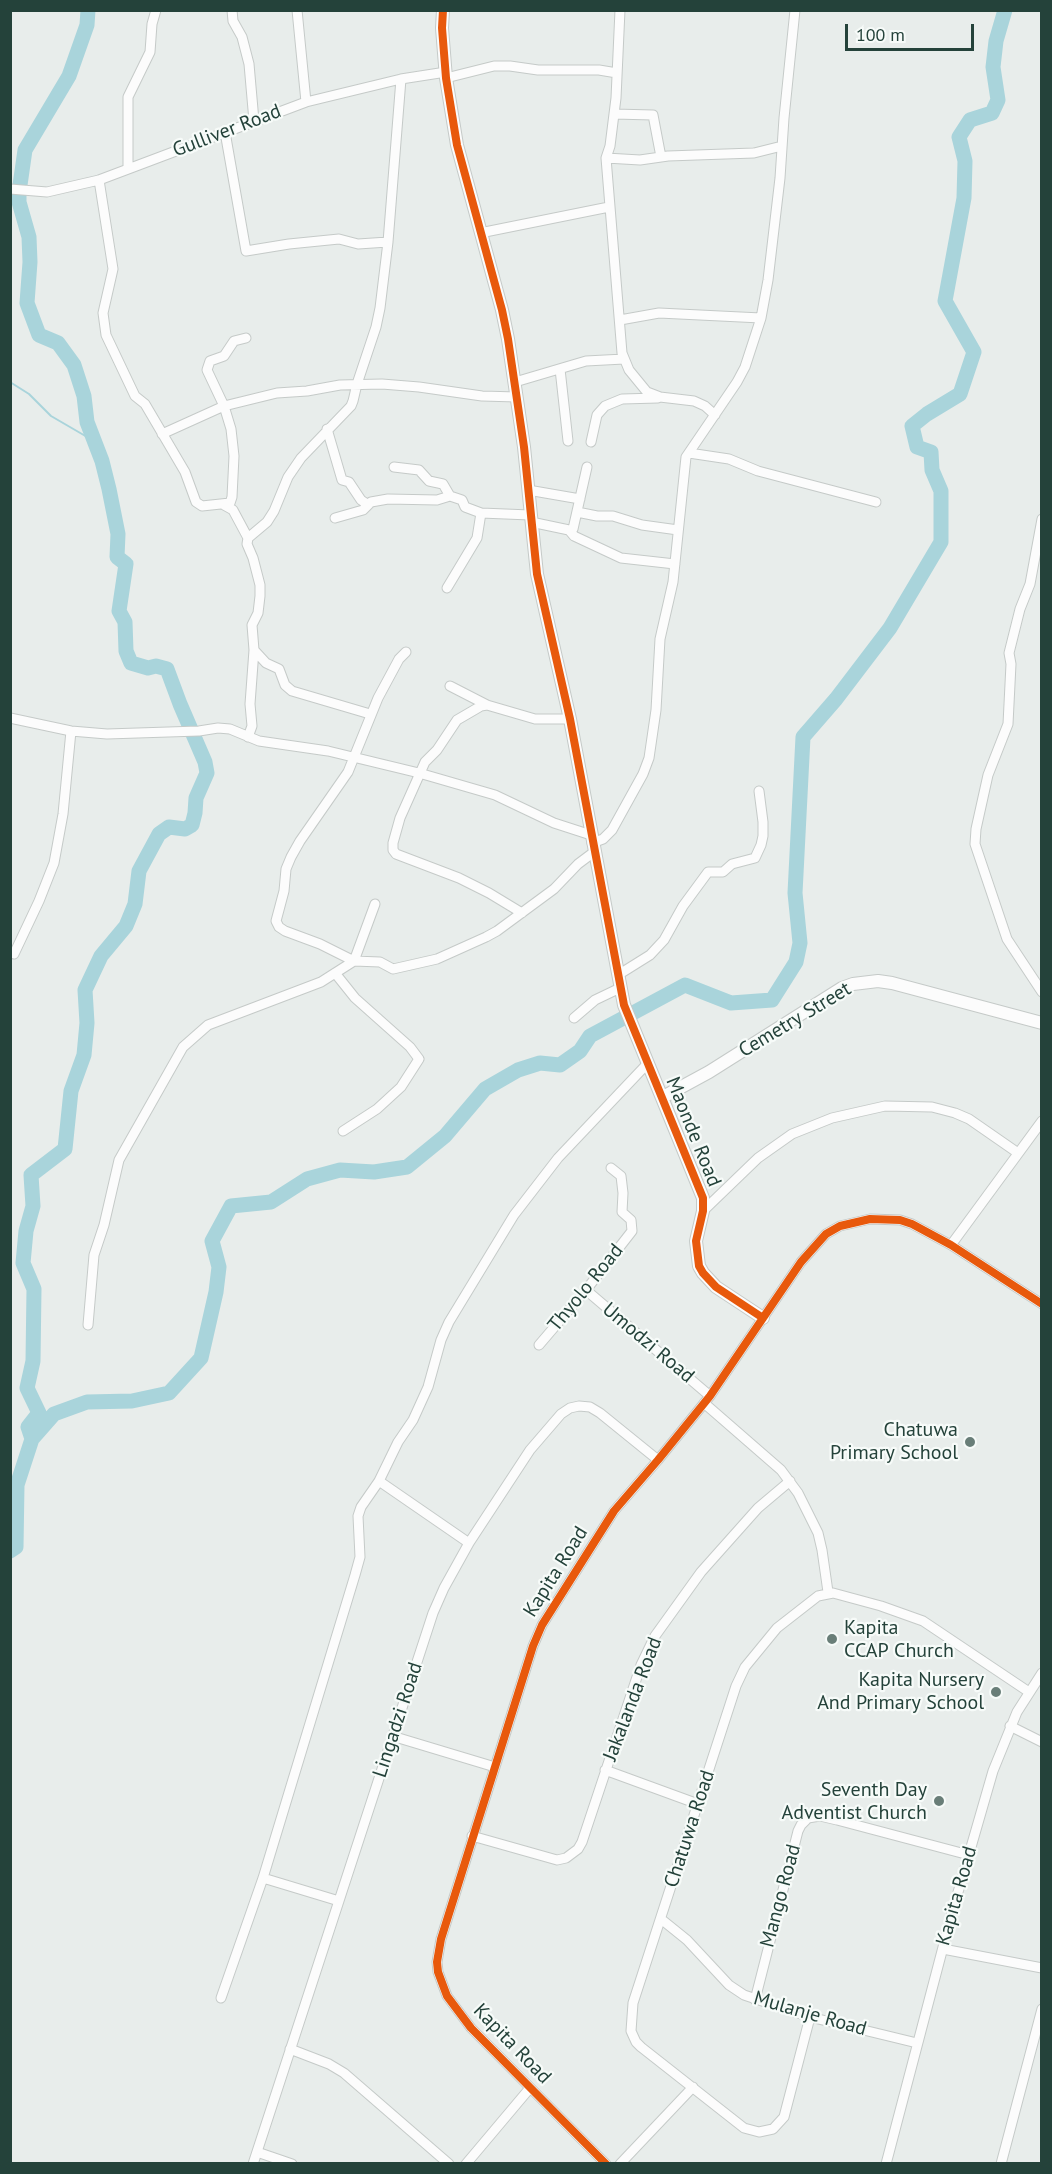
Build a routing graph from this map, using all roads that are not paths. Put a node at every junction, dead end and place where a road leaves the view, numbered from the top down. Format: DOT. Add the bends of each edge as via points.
graph roads {
  1 [pos="156,10"];
  2 [pos="232,10"];
  3 [pos="297,10"];
  4 [pos="443,10"];
  5 [pos="620,10"];
  6 [pos="795,10"];
  7 [pos="617,73"];
  8 [pos="446,75"];
  9 [pos="401,79"];
  10 [pos="306,102"];
  11 [pos="614,114"];
  12 [pos="254,121"];
  13 [pos="225,132"];
  14 [pos="782,146"];
  15 [pos="661,157"];
  16 [pos="606,158"];
  17 [pos="128,169"];
  18 [pos="99,180"];
  19 [pos="10,189"];
  20 [pos="609,207"];
  21 [pos="480,233"];
  22 [pos="388,242"];
  23 [pos="761,318"];
  24 [pos="620,320"];
  25 [pos="246,338"];
  26 [pos="624,359"];
  27 [pos="560,369"];
  28 [pos="515,382"];
  29 [pos="357,384"];
  30 [pos="517,397"];
  31 [pos="660,397"];
  32 [pos="224,406"];
  33 [pos="715,415"];
  34 [pos="327,429"];
  35 [pos="162,434"];
  36 [pos="568,441"];
  37 [pos="591,442"];
  38 [pos="689,453"];
  39 [pos="394,466"];
  40 [pos="587,467"];
  41 [pos="528,490"];
  42 [pos="450,496"];
  43 [pos="580,499"];
  44 [pos="876,502"];
  45 [pos="367,504"];
  46 [pos="224,505"];
  47 [pos="577,512"];
  48 [pos="481,513"];
  49 [pos="335,518"];
  50 [pos="530,518"];
  51 [pos="1041,519"];
  52 [pos="678,530"];
  53 [pos="569,531"];
  54 [pos="1041,531"];
  55 [pos="248,538"];
  56 [pos="675,564"];
  57 [pos="447,588"];
  58 [pos="254,650"];
  59 [pos="406,652"];
  60 [pos="450,686"];
  61 [pos="487,705"];
  62 [pos="370,714"];
  63 [pos="10,718"];
  64 [pos="570,719"];
  65 [pos="71,731"];
  66 [pos="248,737"];
  67 [pos="356,757"];
  68 [pos="419,773"];
  69 [pos="759,791"];
  70 [pos="592,843"];
  71 [pos="375,904"];
  72 [pos="522,913"];
  73 [pos="14,954"];
  74 [pos="354,961"];
  75 [pos="334,974"];
  76 [pos="619,981"];
  77 [pos="1041,992"];
  78 [pos="573,1018"];
  79 [pos="1041,1023"];
  80 [pos="648,1063"];
  81 [pos="663,1097"];
  82 [pos="1041,1121"];
  83 [pos="343,1131"];
  84 [pos="1017,1153"];
  85 [pos="611,1167"];
  86 [pos="703,1211"];
  87 [pos="951,1245"];
  88 [pos="586,1290"];
  89 [pos="1041,1304"];
  90 [pos="763,1318"];
  91 [pos="88,1325"];
  92 [pos="538,1345"];
  93 [pos="707,1399"];
  94 [pos="658,1460"];
  95 [pos="379,1481"];
  96 [pos="790,1481"];
  97 [pos="469,1543"];
  98 [pos="828,1593"];
  99 [pos="1041,1673"];
  100 [pos="1029,1692"];
  101 [pos="1010,1726"];
  102 [pos="392,1736"];
  103 [pos="1041,1742"];
  104 [pos="495,1767"];
  105 [pos="605,1770"];
  106 [pos="698,1804"];
  107 [pos="472,1836"];
  108 [pos="969,1855"];
  109 [pos="263,1878"];
  110 [pos="339,1901"];
  111 [pos="661,1919"];
  112 [pos="943,1949"];
  113 [pos="1041,1968"];
  114 [pos="221,1998"];
  115 [pos="755,2000"];
  116 [pos="1041,2009"];
  117 [pos="810,2017"];
  118 [pos="917,2043"];
  119 [pos="290,2049"];
  120 [pos="693,2087"];
  121 [pos="530,2088"];
  122 [pos="256,2152"];
  123 [pos="253,2163"];
  124 [pos="292,2163"];
  125 [pos="449,2163"];
  126 [pos="466,2163"];
  127 [pos="606,2163"];
  128 [pos="620,2163"];
  129 [pos="886,2163"];
  130 [pos="1001,2163"];
  1 -- 17 [label="street" via="148,56 128,97"];
  2 -- 12 [label="street" via="249,64"];
  3 -- 10 [label="street"];
  4 -- 8 [label="street, Maonde Road"];
  5 -- 7 [label="street"];
  6 -- 14 [label="street"];
  7 -- 8 [label="street, Gulliver Road" via="494,66"];
  7 -- 11 [label="street"];
  8 -- 9 [label="street, Gulliver Road"];
  8 -- 21 [label="street, Maonde Road" via="461,161"];
  9 -- 10 [label="street, Gulliver Road"];
  9 -- 22 [label="street"];
  10 -- 12 [label="street, Gulliver Road"];
  11 -- 15 [label="street" via="653,115"];
  11 -- 16 [label="street"];
  12 -- 13 [label="street, Gulliver Road"];
  13 -- 17 [label="street, Gulliver Road"];
  13 -- 22 [label="street" via="246,251 339,239 358,244"];
  14 -- 15 [label="street" via="754,153"];
  14 -- 23 [label="street"];
  15 -- 16 [label="street"];
  16 -- 20 [label="street"];
  17 -- 18 [label="street, Gulliver Road"];
  18 -- 19 [label="street, Gulliver Road" via="47,192"];
  18 -- 35 [label="street" via="113,269 103,325 135,396 145,404"];
  20 -- 21 [label="street"];
  20 -- 24 [label="street"];
  21 -- 28 [label="street, Maonde Road" via="502,310"];
  22 -- 29 [label="street" via="378,320"];
  23 -- 24 [label="street" via="659,313"];
  23 -- 33 [label="street" via="745,367"];
  24 -- 26 [label="street"];
  25 -- 32 [label="street" via="234,341 224,356 210,361 207,370"];
  26 -- 27 [label="street" via="586,361"];
  26 -- 31 [label="street" via="647,392"];
  27 -- 28 [label="street"];
  27 -- 36 [label="street"];
  28 -- 30 [label="street, Maonde Road"];
  29 -- 30 [label="street"];
  29 -- 32 [label="street" via="277,393"];
  29 -- 34 [label="street" via="351,406"];
  30 -- 41 [label="street, Maonde Road"];
  31 -- 33 [label="street" via="694,401"];
  31 -- 37 [label="street" via="622,399 605,406 597,415"];
  32 -- 35 [label="street"];
  32 -- 46 [label="street" via="234,456 232,497"];
  33 -- 38 [label="street"];
  34 -- 45 [label="street" via="342,480 350,482"];
  34 -- 55 [label="street" via="296,464 267,522"];
  35 -- 46 [label="street" via="185,472 196,502 202,506"];
  38 -- 44 [label="street" via="729,459 758,471"];
  38 -- 52 [label="street"];
  39 -- 42 [label="street" via="418,470 429,481 443,484"];
  40 -- 43 [label="street"];
  41 -- 43 [label="street"];
  41 -- 50 [label="street, Maonde Road"];
  42 -- 45 [label="street"];
  42 -- 48 [label="street"];
  43 -- 47 [label="street"];
  45 -- 49 [label="street" via="363,510"];
  46 -- 55 [label="street" via="233,510"];
  47 -- 52 [label="street"];
  47 -- 53 [label="street" via="574,528"];
  48 -- 50 [label="street"];
  48 -- 57 [label="street" via="477,537"];
  50 -- 53 [label="street"];
  50 -- 64 [label="street, Maonde Road" via="537,574"];
  51 -- 54 [label="street"];
  52 -- 56 [label="street"];
  53 -- 56 [label="street" via="621,558"];
  54 -- 77 [label="street" via="1009,653 1008,724 988,776 975,844 1007,939"];
  55 -- 58 [label="street" via="260,585 258,613 252,625"];
  56 -- 70 [label="street" via="660,639 649,758 612,830"];
  58 -- 62 [label="street" via="266,663 279,669 292,691"];
  58 -- 66 [label="street" via="252,726"];
  59 -- 62 [label="street"];
  60 -- 61 [label="street"];
  61 -- 64 [label="street" via="535,719"];
  61 -- 68 [label="street" via="456,720"];
  62 -- 67 [label="street"];
  63 -- 65 [label="street"];
  64 -- 70 [label="street, Maonde Road"];
  65 -- 66 [label="street" via="140,734 218,728"];
  65 -- 73 [label="street" via="54,863"];
  66 -- 67 [label="street"];
  67 -- 68 [label="street"];
  67 -- 74 [label="street" via="291,857 276,921 285,931"];
  68 -- 70 [label="street" via="495,795"];
  68 -- 72 [label="street" via="400,818 393,850 465,881"];
  69 -- 76 [label="street" via="764,822 755,858 732,864 723,872 708,872 664,940"];
  70 -- 72 [label="street" via="555,889"];
  70 -- 76 [label="street, Maonde Road"];
  71 -- 74 [label="street"];
  72 -- 74 [label="street" via="486,937 422,963 393,969 380,962"];
  74 -- 75 [label="street"];
  75 -- 83 [label="street" via="419,1059 401,1087"];
  75 -- 91 [label="street" via="208,1025 183,1047 119,1160 94,1255"];
  76 -- 78 [label="street"];
  76 -- 80 [label="street, Maonde Road" via="624,1005"];
  79 -- 81 [label="street, Cemetry Street" via="892,983 865,981 842,988"];
  80 -- 81 [label="street, Maonde Road"];
  80 -- 95 [label="street" via="558,1158 514,1215 449,1322 421,1404"];
  81 -- 86 [label="street, Maonde Road" via="702,1198"];
  82 -- 84 [label="street"];
  84 -- 86 [label="street" via="955,1113 919,1105 885,1106 832,1118 792,1134 758,1158"];
  84 -- 87 [label="street"];
  85 -- 88 [label="street, Thyolo Road" via="621,1176 622,1212 631,1220 632,1231"];
  86 -- 90 [label="street, Maonde Road" via="695,1247 699,1266 717,1287"];
  87 -- 89 [label="street, Kapita Road"];
  87 -- 90 [label="street, Kapita Road" via="900,1220 870,1219 840,1226 813,1246"];
  88 -- 92 [label="street, Thyolo Road"];
  88 -- 93 [label="street, Umodzi Road"];
  90 -- 93 [label="street, Kapita Road"];
  93 -- 94 [label="street, Kapita Road"];
  93 -- 96 [label="street, Umodzi Road"];
  94 -- 97 [label="street, Lingadzi Road" via="590,1407 570,1408 530,1450"];
  94 -- 104 [label="street, Kapita Road" via="614,1511 542,1625"];
  95 -- 97 [label="street"];
  95 -- 109 [label="street" via="358,1516 357,1569"];
  96 -- 98 [label="street, Umodzi Road" via="818,1533"];
  96 -- 105 [label="street, Jakalanda Road" via="758,1508 701,1572 659,1629 641,1665"];
  97 -- 102 [label="street, Lingadzi Road" via="433,1613"];
  98 -- 100 [label="street" via="843,1594 923,1621"];
  98 -- 106 [label="street, Chatuwa Road" via="818,1596 777,1628 745,1667"];
  99 -- 100 [label="street, Kapita Road"];
  100 -- 101 [label="street, Kapita Road"];
  101 -- 103 [label="street"];
  101 -- 108 [label="street, Kapita Road"];
  102 -- 104 [label="street"];
  102 -- 110 [label="street, Lingadzi Road"];
  104 -- 107 [label="street, Kapita Road"];
  105 -- 106 [label="street"];
  105 -- 107 [label="street, Jakalanda Road" via="582,1842 566,1858 549,1859"];
  106 -- 111 [label="street, Chatuwa Road"];
  107 -- 121 [label="street, Kapita Road" via="438,1951 438,1972 457,2010"];
  108 -- 112 [label="street, Kapita Road"];
  108 -- 115 [label="street, Mango Road" via="820,1816 808,1818 798,1831"];
  109 -- 110 [label="street"];
  109 -- 114 [label="street"];
  110 -- 119 [label="street, Lingadzi Road"];
  111 -- 115 [label="street, Mulanje Road" via="687,1940 729,1985"];
  111 -- 120 [label="street, Chatuwa Road" via="633,2003 631,2031 641,2047"];
  112 -- 113 [label="street"];
  112 -- 118 [label="street, Kapita Road"];
  115 -- 117 [label="street, Mulanje Road"];
  116 -- 130 [label="street"];
  117 -- 118 [label="street, Mulanje Road"];
  117 -- 120 [label="street, Chatuwa Road" via="784,2117 773,2128 759,2132 744,2128"];
  118 -- 129 [label="street, Kapita Road"];
  119 -- 122 [label="street, Lingadzi Road"];
  119 -- 125 [label="street" via="337,2068"];
  120 -- 128 [label="street"];
  121 -- 126 [label="street"];
  121 -- 127 [label="street, Kapita Road"];
  122 -- 123 [label="street, Lingadzi Road"];
  122 -- 124 [label="street"];
}
